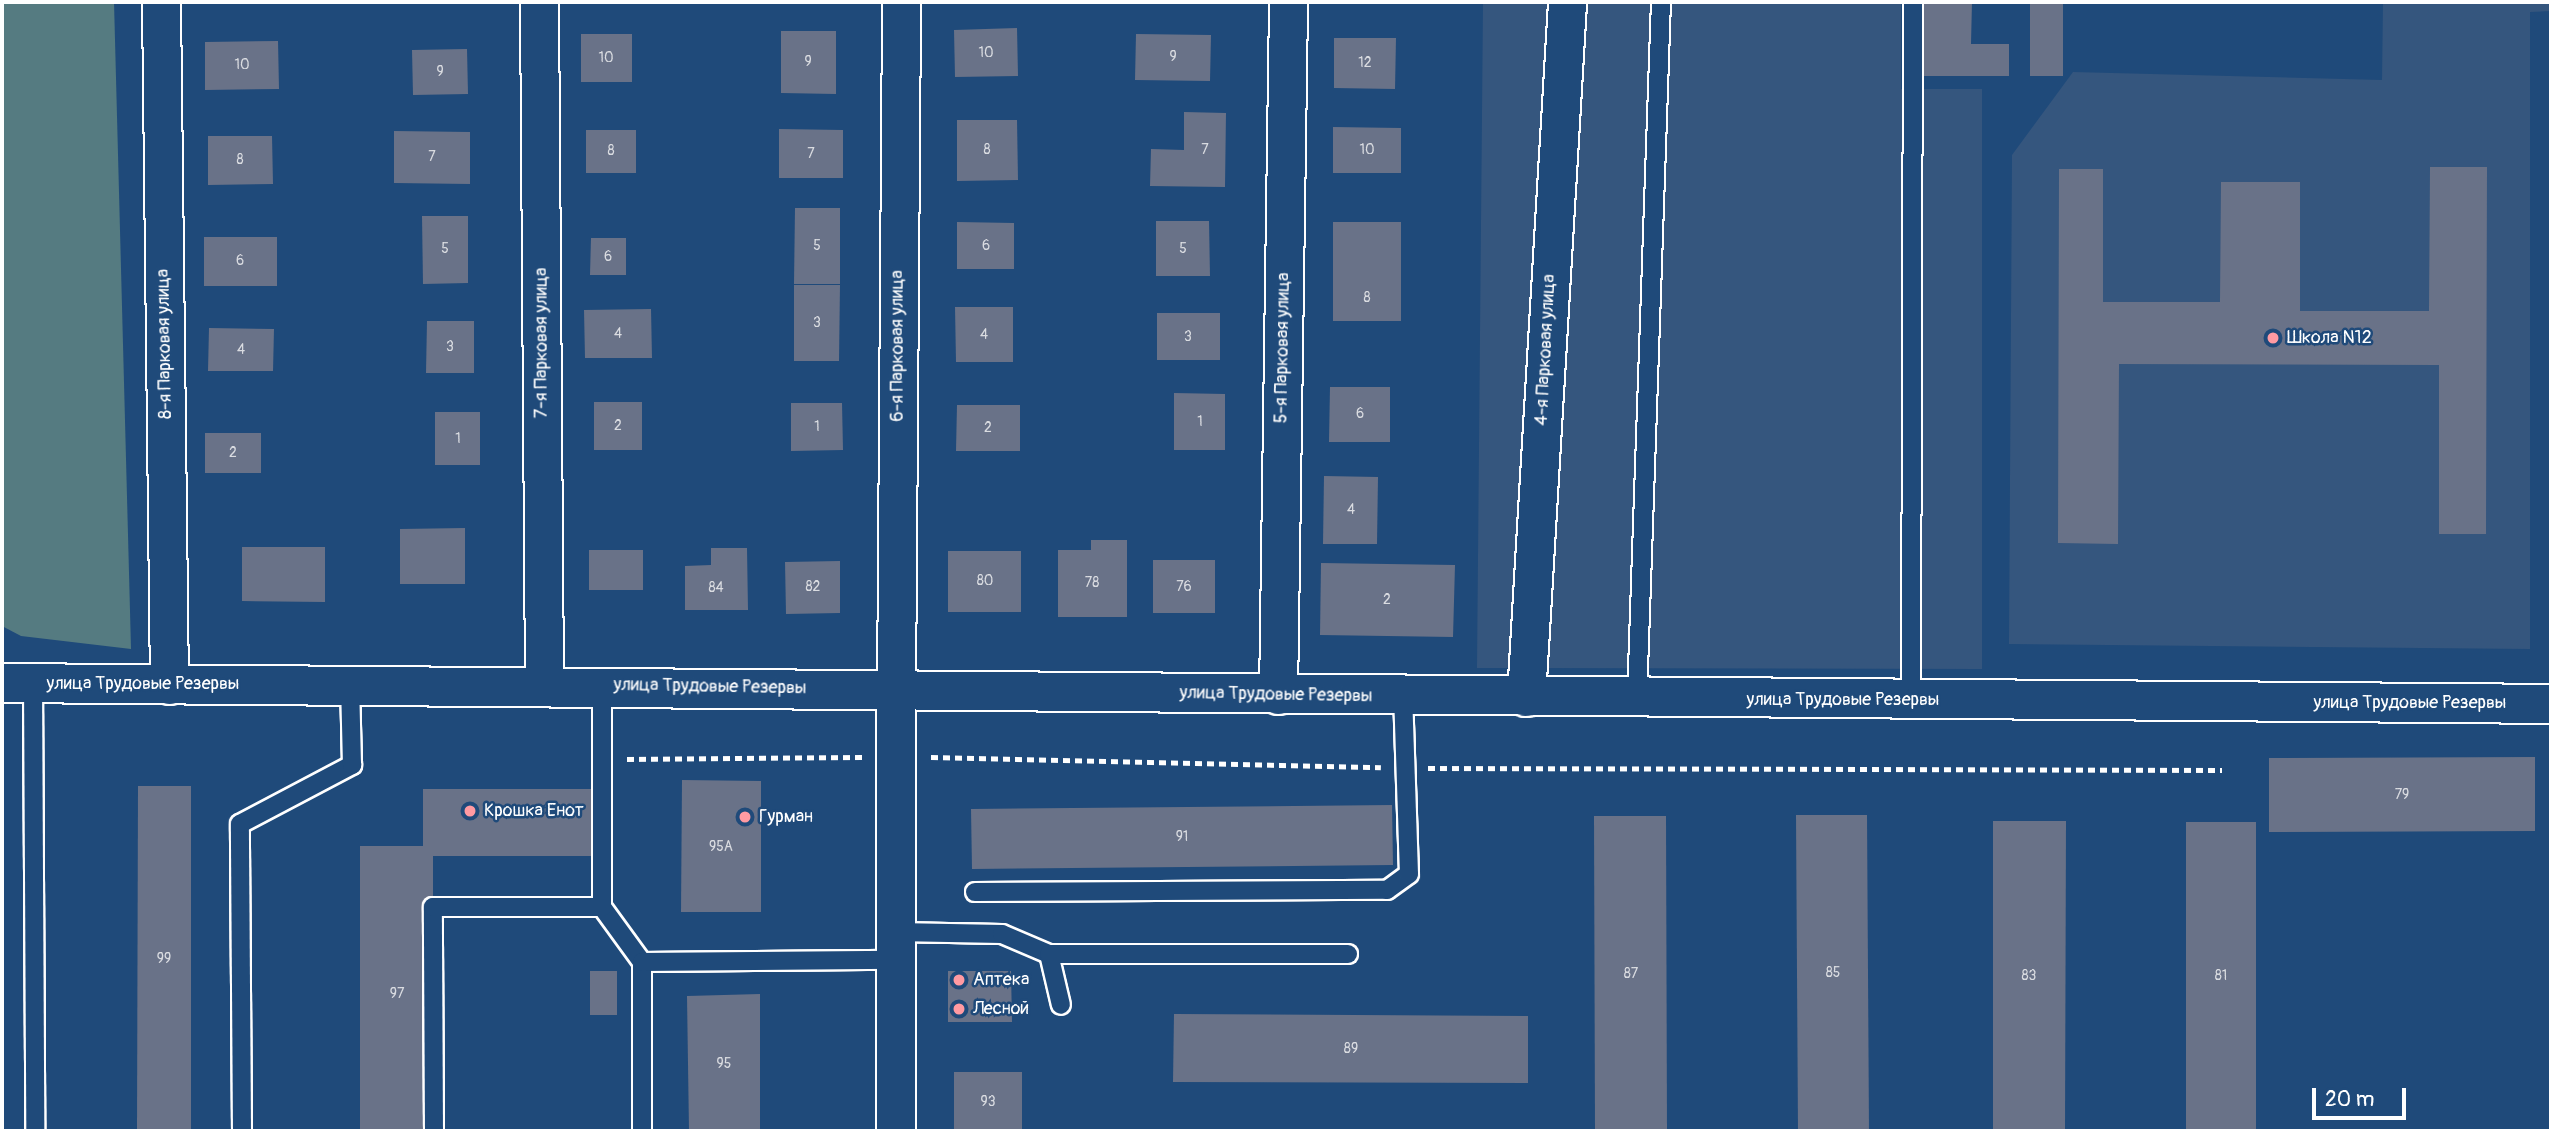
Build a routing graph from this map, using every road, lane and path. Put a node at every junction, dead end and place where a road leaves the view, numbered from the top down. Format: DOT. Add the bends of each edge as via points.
graph roads {
  1 [pos="161,2"];
  2 [pos="539,2"];
  3 [pos="901,2"];
  4 [pos="1287,2"];
  5 [pos="1567,2"];
  6 [pos="1661,2"];
  7 [pos="1913,2"];
  8 [pos="18,683"];
  9 [pos="544,684"];
  10 [pos="169,685"];
  11 [pos="350,685"];
  12 [pos="602,685"];
  13 [pos="896,691"];
  14 [pos="1278,695"];
  15 [pos="1403,696"];
  16 [pos="1526,697"];
  17 [pos="1637,699"];
  18 [pos="1911,700"];
  19 [pos="2551,704"];
  20 [pos="975,892"];
  21 [pos="602,907"];
  22 [pos="896,946"];
  23 [pos="1049,954"];
  24 [pos="1348,954"];
  25 [pos="642,962"];
  26 [pos="1061,1005"];
  27 [pos="35,1131"];
  28 [pos="242,1131"];
  29 [pos="434,1131"];
  30 [pos="642,1131"];
  31 [pos="896,1131"];
  1 -- 10 [label="street, 8-я Парковая улица"];
  2 -- 9 [label="street, 7-я Парковая улица"];
  3 -- 13 [label="street, 6-я Парковая улица"];
  4 -- 14 [label="street, 5-я Парковая улица"];
  5 -- 16 [label="street, 4-я Парковая улица"];
  6 -- 17 [label="lane"];
  7 -- 18 [label="lane"];
  8 -- 10 [label="main road, улица Трудовые Резервы"];
  8 -- 27 [label="lane"];
  9 -- 11 [label="main road, улица Трудовые Резервы"];
  9 -- 12 [label="main road, улица Трудовые Резервы"];
  10 -- 11 [label="main road, улица Трудовые Резервы"];
  11 -- 28 [label="lane" via="352,765 240,824"];
  12 -- 13 [label="main road, улица Трудовые Резервы"];
  12 -- 21 [label="lane"];
  13 -- 14 [label="main road, улица Трудовые Резервы"];
  13 -- 22 [label="main road"];
  14 -- 15 [label="main road, улица Трудовые Резервы"];
  15 -- 16 [label="main road, улица Трудовые Резервы"];
  15 -- 20 [label="lane" via="1409,874 1387,890"];
  16 -- 17 [label="main road, улица Трудовые Резервы"];
  17 -- 18 [label="main road, улица Трудовые Резервы"];
  18 -- 19 [label="main road, улица Трудовые Резервы"];
  21 -- 25 [label="lane"];
  21 -- 29 [label="lane" via="433,907"];
  22 -- 23 [label="lane" via="1002,933"];
  22 -- 25 [label="lane"];
  22 -- 31 [label="main road"];
  23 -- 24 [label="lane"];
  23 -- 26 [label="lane"];
  25 -- 30 [label="lane"];
}
